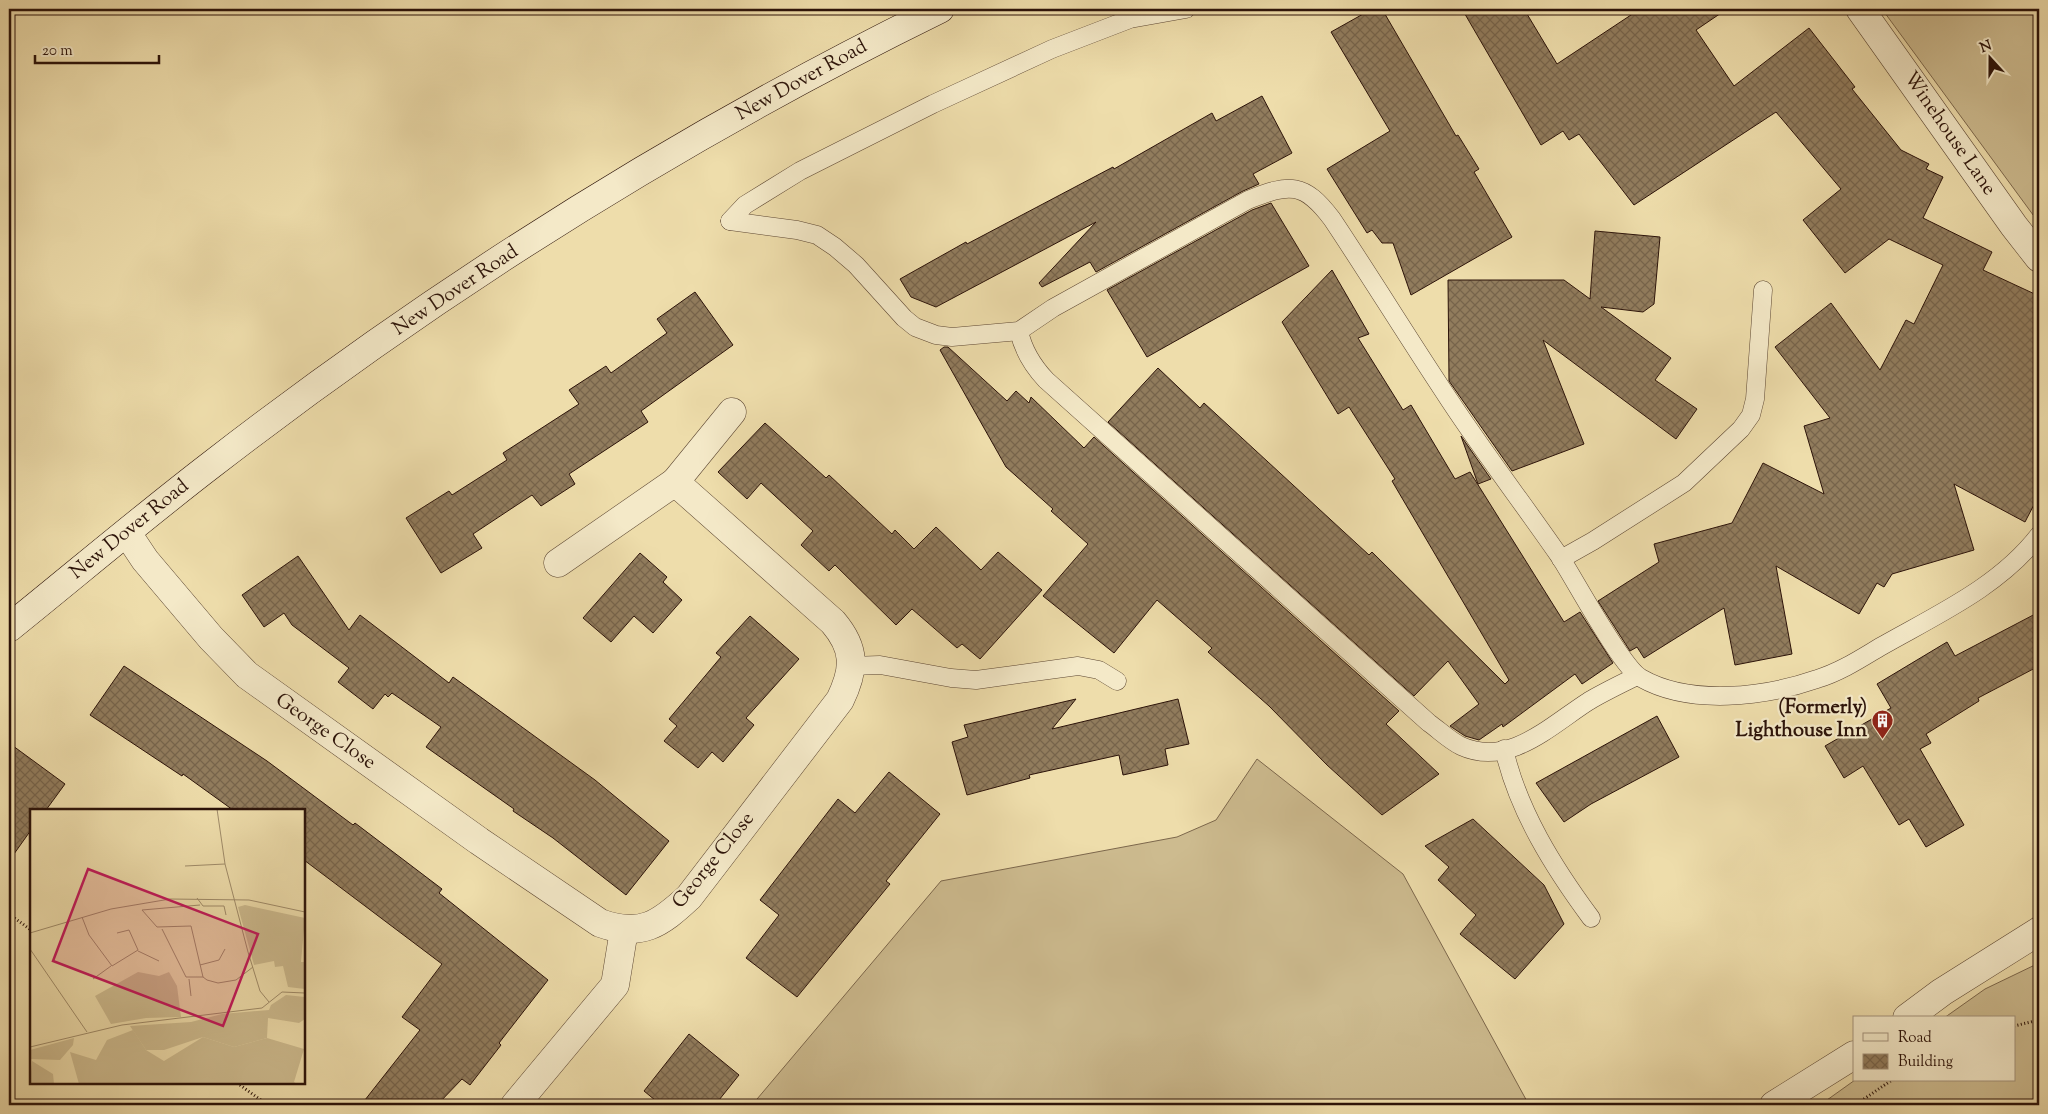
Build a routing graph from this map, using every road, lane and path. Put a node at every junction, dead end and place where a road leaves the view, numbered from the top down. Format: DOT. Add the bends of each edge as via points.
graph roads {
  1 [pos="940,9"];
  2 [pos="1186,9"];
  3 [pos="1860,9"];
  4 [pos="2039,258"];
  5 [pos="1763,290"];
  6 [pos="1019,331"];
  7 [pos="732,412"];
  8 [pos="675,482"];
  9 [pos="127,533"];
  10 [pos="2039,535"];
  11 [pos="1561,559"];
  12 [pos="558,563"];
  13 [pos="9,628"];
  14 [pos="851,666"];
  15 [pos="1637,676"];
  16 [pos="1117,681"];
  17 [pos="1504,750"];
  18 [pos="9,914"];
  19 [pos="1591,918"];
  20 [pos="30,929"];
  21 [pos="624,930"];
  22 [pos="2039,932"];
  23 [pos="1910,1016"];
  24 [pos="2039,1020"];
  25 [pos="2016,1026"];
  26 [pos="1853,1056"];
  27 [pos="1889,1082"];
  28 [pos="238,1084"];
  29 [pos="268,1105"];
  30 [pos="515,1105"];
  31 [pos="1774,1105"];
  32 [pos="1855,1105"];
  1 -- 9 [label="street, New Dover Road" via="773,96 545,231 377,344 211,465"];
  2 -- 6 [label="lane" via="1130,19 1052,49 941,100 800,171 745,205 730,221 817,235 856,265 904,318 925,332 952,337"];
  3 -- 4 [label="street, Winehouse Lane"];
  5 -- 11 [label="lane" via="1755,399 1751,415 1741,429 1684,483"];
  6 -- 11 [label="lane" via="1053,308 1248,200 1271,191 1304,190 1332,219 1450,402"];
  6 -- 17 [label="lane" via="1026,353 1046,380 1429,723 1460,746 1478,751"];
  7 -- 8 [label="street"];
  8 -- 12 [label="street"];
  8 -- 14 [label="street, George Close" via="833,622 845,637"];
  9 -- 13 [label="street, New Dover Road"];
  9 -- 21 [label="street, George Close" via="145,560 210,638 247,675 600,923"];
  10 -- 15 [label="lane" via="2028,550 1974,593 1818,679 1739,695 1711,696 1676,692"];
  11 -- 15 [label="lane"];
  14 -- 16 [label="lane" via="880,664 976,680 1078,666 1099,670"];
  14 -- 21 [label="street, George Close" via="840,700 689,897 659,922 638,930"];
  15 -- 17 [label="lane" via="1589,701 1543,734"];
  17 -- 19 [label="lane" via="1510,777 1530,818 1569,888"];
  18 -- 20 [label="path"];
  21 -- 30 [label="street" via="615,985"];
  22 -- 23 [label="street" via="1942,992"];
  24 -- 25 [label="path"];
  26 -- 31 [label="street"];
  27 -- 32 [label="path"];
  28 -- 29 [label="path"];
}
